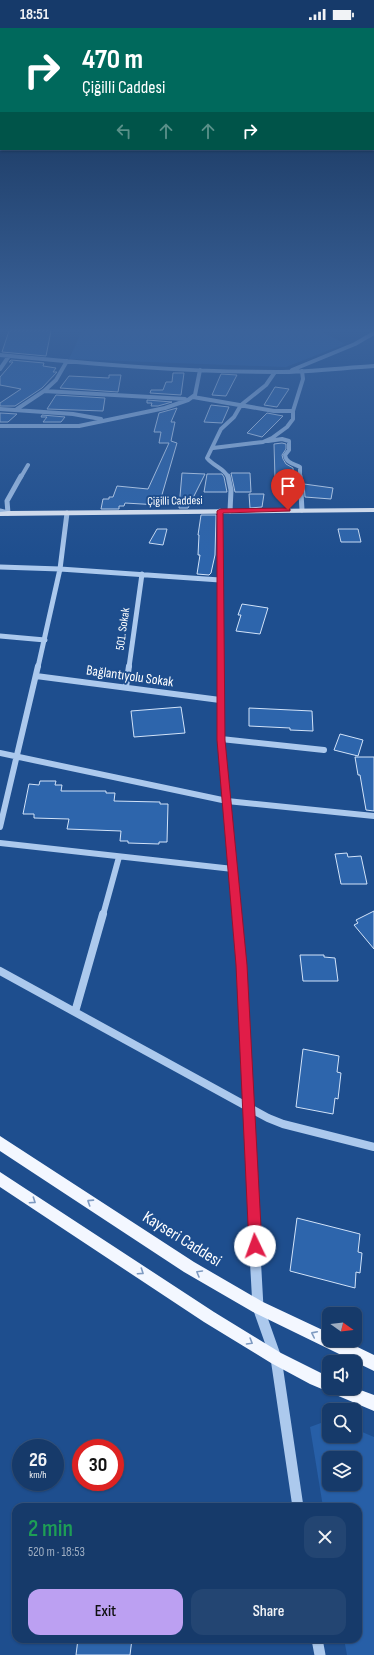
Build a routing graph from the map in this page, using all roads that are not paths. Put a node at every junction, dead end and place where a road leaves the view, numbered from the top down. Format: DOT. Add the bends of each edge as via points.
graph roads {
  1 [pos="20,407"];
  2 [pos="169,407"];
  3 [pos="240,407"];
  4 [pos="251,407"];
  5 [pos="294,407"];
  6 [pos="0,408"];
  7 [pos="17,409"];
  8 [pos="293,411"];
  9 [pos="106,420"];
  10 [pos="0,426"];
  11 [pos="267,441"];
  12 [pos="213,448"];
  13 [pos="28,465"];
  14 [pos="302,510"];
  15 [pos="374,510"];
  16 [pos="0,511"];
  17 [pos="220,511"];
  18 [pos="230,511"];
  19 [pos="8,513"];
  20 [pos="67,513"];
  21 [pos="0,514"];
  22 [pos="0,567"];
  23 [pos="60,569"];
  24 [pos="142,574"];
  25 [pos="220,580"];
  26 [pos="0,636"];
  27 [pos="45,640"];
  28 [pos="36,676"];
  29 [pos="126,687"];
  30 [pos="220,700"];
  31 [pos="221,740"];
  32 [pos="324,750"];
  33 [pos="0,753"];
  34 [pos="16,756"];
  35 [pos="227,801"];
  36 [pos="374,816"];
  37 [pos="0,827"];
  38 [pos="0,843"];
  39 [pos="119,857"];
  40 [pos="233,869"];
  41 [pos="0,971"];
  42 [pos="75,1012"];
  43 [pos="248,1108"];
  44 [pos="0,1144"];
  45 [pos="374,1147"];
  46 [pos="0,1179"];
  47 [pos="258,1307"];
  48 [pos="276,1358"];
  49 [pos="374,1363"];
  50 [pos="322,1382"];
  51 [pos="354,1395"];
  52 [pos="374,1403"];
  53 [pos="297,1503"];
  54 [pos="318,1643"];
  55 [pos="320,1655"];
  1 -- 7 [label="street"];
  2 -- 9 [label="street"];
  3 -- 12 [label="street" via="234,417 221,429"];
  4 -- 8 [label="street" via="276,412"];
  5 -- 8 [label="street"];
  6 -- 7 [label="street"];
  7 -- 9 [label="street"];
  8 -- 11 [label="street" via="290,423"];
  9 -- 10 [label="street" via="72,428"];
  11 -- 12 [label="street"];
  11 -- 14 [label="street" via="289,441 289,450 285,458 301,469"];
  12 -- 18 [label="street" via="207,458 210,464 226,472 230,483"];
  13 -- 19 [label="street" via="7,501"];
  14 -- 15 [label="main road, Çiğilli Caddesi"];
  14 -- 18 [label="main road, Çiğilli Caddesi"];
  16 -- 19 [label="street"];
  17 -- 18 [label="main road, Çiğilli Caddesi"];
  17 -- 20 [label="main road, Çiğilli Caddesi"];
  17 -- 25 [label="street"];
  19 -- 20 [label="main road, Çiğilli Caddesi"];
  19 -- 21 [label="main road, Çiğilli Caddesi"];
  20 -- 23 [label="street"];
  22 -- 23 [label="street"];
  23 -- 24 [label="street"];
  23 -- 27 [label="street"];
  24 -- 25 [label="street"];
  24 -- 29 [label="street, 501. Sokak"];
  25 -- 30 [label="street"];
  26 -- 27 [label="street"];
  27 -- 28 [label="street"];
  28 -- 29 [label="street, Bağlantıyolu Sokak"];
  28 -- 34 [label="street"];
  29 -- 30 [label="street, Bağlantıyolu Sokak"];
  30 -- 31 [label="street"];
  31 -- 32 [label="street"];
  31 -- 35 [label="street"];
  33 -- 34 [label="street"];
  34 -- 35 [label="street"];
  34 -- 37 [label="street"];
  35 -- 36 [label="street"];
  35 -- 40 [label="street"];
  38 -- 39 [label="street"];
  39 -- 40 [label="street"];
  39 -- 42 [label="street"];
  40 -- 43 [label="street"];
  41 -- 42 [label="street"];
  42 -- 43 [label="street"];
  43 -- 45 [label="street" via="283,1124"];
  43 -- 47 [label="street"];
  47 -- 44 [label="main road, Kayseri Caddesi, one-way" via="188,1267"];
  46 -- 48 [label="main road, one-way" via="209,1317"];
  47 -- 48 [label="street"];
  49 -- 47 [label="main road, Kayseri Caddesi, one-way"];
  48 -- 50 [label="main road"];
  48 -- 53 [label="street"];
  51 -- 52 [label="main road"];
  54 -- 55 [label="street"];
}
